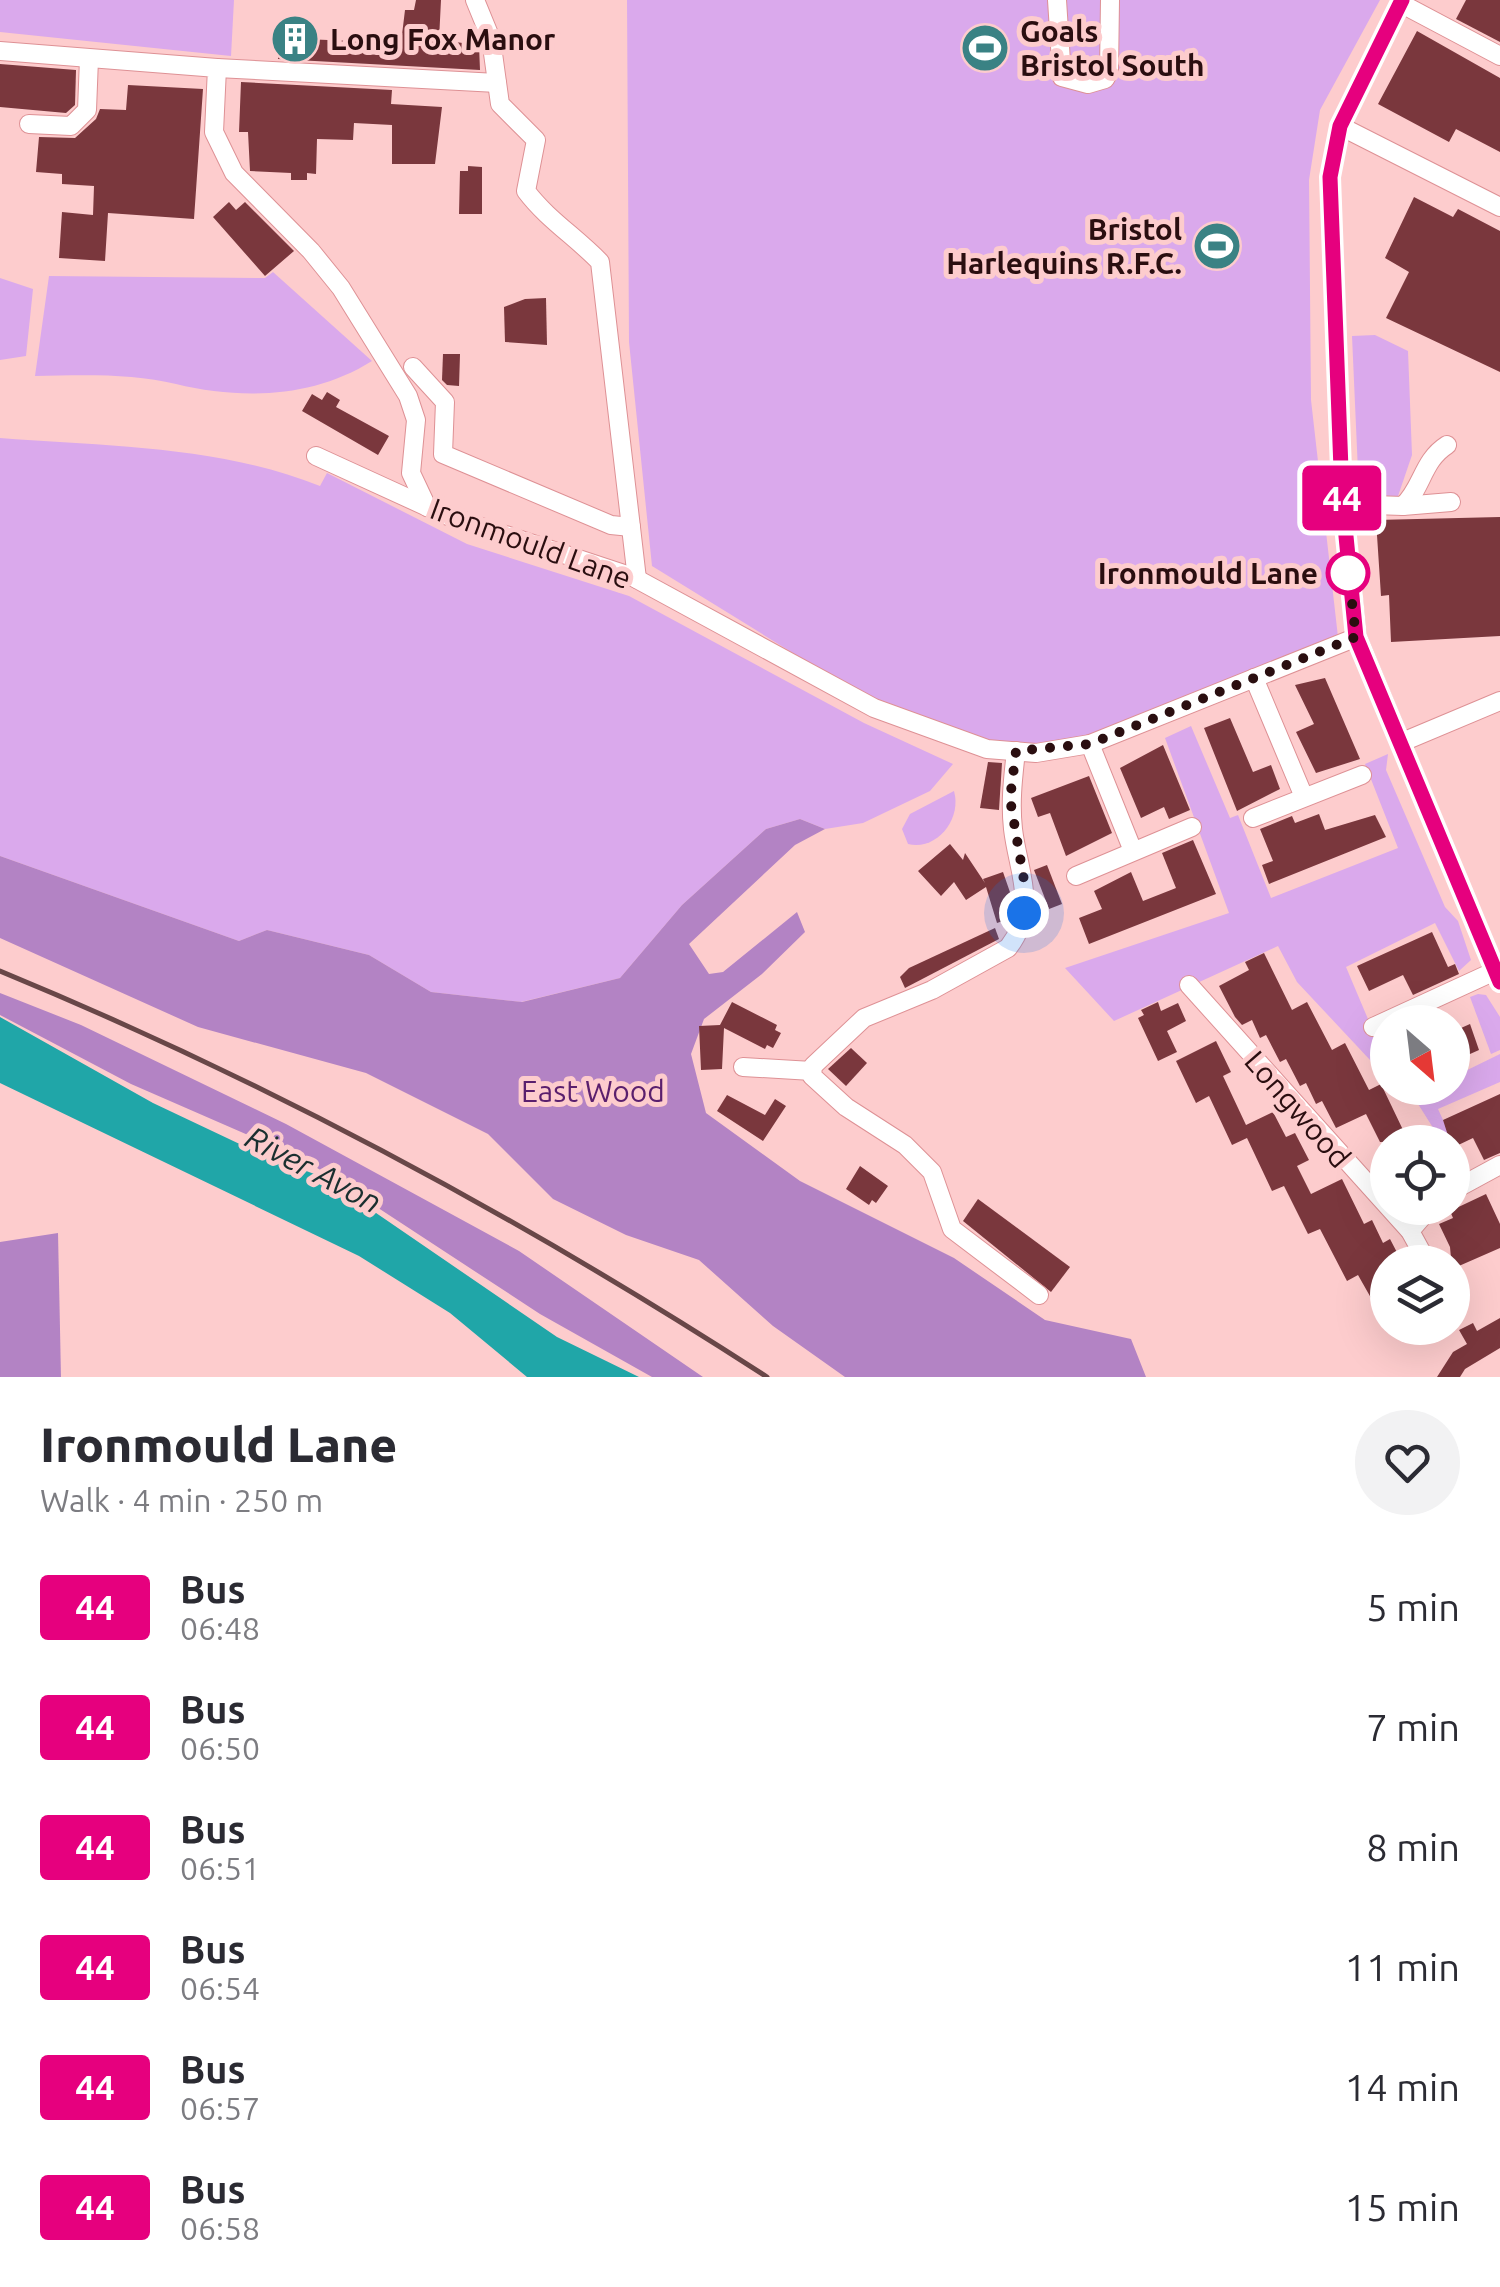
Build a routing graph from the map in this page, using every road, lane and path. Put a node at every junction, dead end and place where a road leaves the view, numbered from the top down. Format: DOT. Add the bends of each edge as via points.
graph roads {
  1 [pos="475,0"];
  2 [pos="1057,0"];
  3 [pos="1110,0"];
  4 [pos="1401,2"];
  5 [pos="0,50"];
  6 [pos="1500,56"];
  7 [pos="89,58"];
  8 [pos="217,68"];
  9 [pos="497,83"];
  10 [pos="29,124"];
  11 [pos="1340,126"];
  12 [pos="1500,207"];
  13 [pos="413,367"];
  14 [pos="1447,445"];
  15 [pos="316,456"];
  16 [pos="1451,502"];
  17 [pos="1343,504"];
  18 [pos="1403,506"];
  19 [pos="426,507"];
  20 [pos="631,527"];
  21 [pos="637,579"];
  22 [pos="1356,637"];
  23 [pos="1254,678"];
  24 [pos="1500,701"];
  25 [pos="1400,743"];
  26 [pos="1090,744"];
  27 [pos="1016,751"];
  28 [pos="1362,775"];
  29 [pos="1304,797"];
  30 [pos="1252,818"];
  31 [pos="1192,827"];
  32 [pos="1133,851"];
  33 [pos="1076,876"];
  34 [pos="1498,977"];
  35 [pos="1189,985"];
  36 [pos="1428,1005"];
  37 [pos="742,1067"];
  38 [pos="812,1072"];
  39 [pos="1500,1165"];
  40 [pos="1470,1181"];
  41 [pos="1415,1225"];
  42 [pos="1410,1231"];
  43 [pos="1418,1245"];
  44 [pos="1039,1295"];
  1 -- 9 [label="street" via="491,39"];
  2 -- 3 [label="street" via="1062,77 1088,84 1108,72"];
  4 -- 6 [label="street"];
  4 -- 11 [label="street"];
  5 -- 7 [label="street"];
  7 -- 8 [label="street"];
  7 -- 10 [label="street" via="87,110 72,126"];
  8 -- 9 [label="street"];
  8 -- 19 [label="street" via="214,132 234,173 342,288 408,396 416,420 411,473"];
  9 -- 20 [label="street" via="500,104 536,140 526,191 600,262"];
  11 -- 12 [label="street"];
  11 -- 17 [label="street" via="1324,210"];
  13 -- 20 [label="street" via="445,402 443,454"];
  14 -- 18 [label="street" via="1431,455"];
  15 -- 19 [label="street, Ironmould Lane"];
  16 -- 18 [label="street"];
  17 -- 18 [label="street"];
  17 -- 22 [label="street"];
  19 -- 21 [label="street, Ironmould Lane"];
  20 -- 21 [label="street"];
  21 -- 27 [label="street, Ironmould Lane" via="874,708 986,749"];
  22 -- 23 [label="street, Ironmould Lane"];
  22 -- 25 [label="street"];
  23 -- 26 [label="street, Ironmould Lane"];
  23 -- 29 [label="street"];
  24 -- 25 [label="street"];
  25 -- 34 [label="street"];
  26 -- 27 [label="street, Ironmould Lane"];
  26 -- 32 [label="street"];
  27 -- 38 [label="street" via="1010,799 1026,892 1015,938 932,990 864,1018"];
  28 -- 29 [label="street"];
  29 -- 30 [label="street"];
  31 -- 32 [label="street"];
  32 -- 33 [label="street"];
  34 -- 36 [label="street"];
  35 -- 42 [label="street, Longwood"];
  37 -- 38 [label="street"];
  38 -- 44 [label="street" via="846,1107 905,1145 932,1172 952,1229"];
  39 -- 40 [label="street"];
  41 -- 42 [label="street"];
  42 -- 43 [label="street, Longwood"];
}
